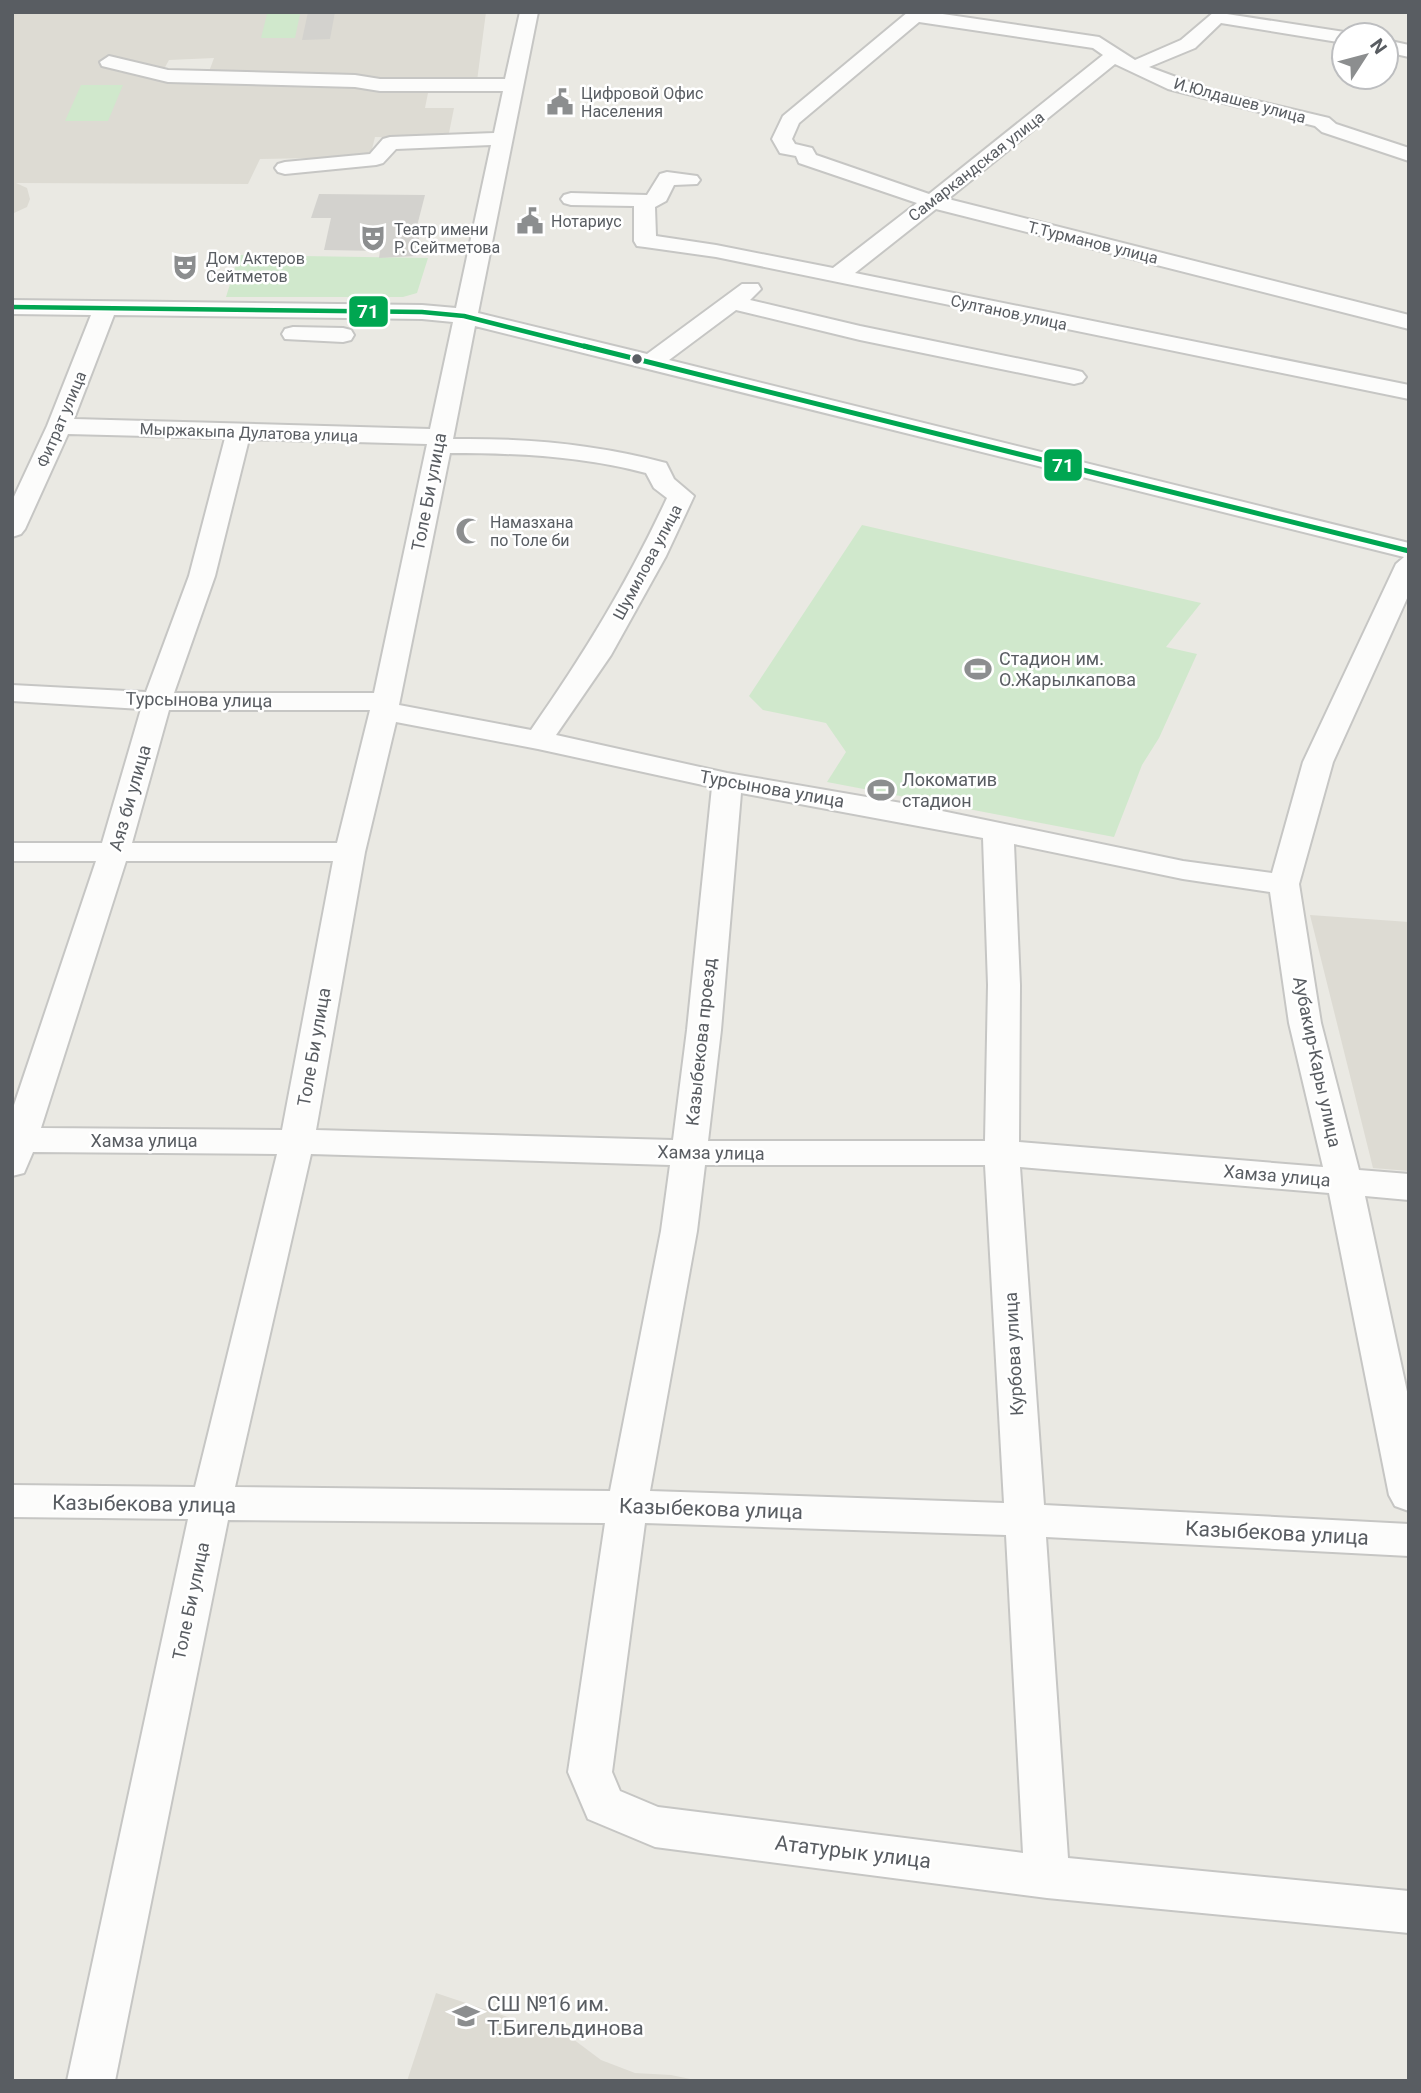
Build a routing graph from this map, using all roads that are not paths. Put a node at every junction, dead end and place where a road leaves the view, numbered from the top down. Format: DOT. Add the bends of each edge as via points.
graph roads {
  1 [pos="529,12"];
  2 [pos="918,14"];
  3 [pos="1330,35"];
  4 [pos="1113,56"];
  5 [pos="109,62"];
  6 [pos="1134,67"];
  7 [pos="513,85"];
  8 [pos="502,139"];
  9 [pos="1409,155"];
  10 [pos="285,168"];
  11 [pos="690,180"];
  12 [pos="571,200"];
  13 [pos="930,201"];
  14 [pos="644,204"];
  15 [pos="782,265"];
  16 [pos="838,275"];
  17 [pos="732,302"];
  18 [pos="12,307"];
  19 [pos="104,314"];
  20 [pos="464,316"];
  21 [pos="12,319"];
  22 [pos="1409,322"];
  23 [pos="293,334"];
  24 [pos="343,335"];
  25 [pos="650,363"];
  26 [pos="1074,377"];
  27 [pos="1409,391"];
  28 [pos="59,426"];
  29 [pos="239,431"];
  30 [pos="439,442"];
  31 [pos="12,529"];
  32 [pos="1409,551"];
  33 [pos="1409,564"];
  34 [pos="12,693"];
  35 [pos="158,701"];
  36 [pos="385,707"];
  37 [pos="538,740"];
  38 [pos="727,782"];
  39 [pos="998,831"];
  40 [pos="12,852"];
  41 [pos="114,852"];
  42 [pos="350,852"];
  43 [pos="1284,884"];
  44 [pos="297,1142"];
  45 [pos="15,1148"];
  46 [pos="690,1153"];
  47 [pos="1002,1153"];
  48 [pos="1344,1181"];
  49 [pos="1409,1188"];
  50 [pos="1409,1494"];
  51 [pos="12,1501"];
  52 [pos="211,1505"];
  53 [pos="626,1506"];
  54 [pos="1023,1518"];
  55 [pos="1409,1540"];
  56 [pos="1047,1877"];
  57 [pos="1409,1912"];
  58 [pos="91,2081"];
  1 -- 7 [label="street, Толе Би улица"];
  2 -- 4 [label="street, И.Юлдашев улица" via="1099,43"];
  2 -- 13 [label="street, Т.Турманов улица" via="790,120 782,139 787,149 805,152 806,159"];
  3 -- 6 [label="street" via="1217,17 1188,44"];
  4 -- 6 [label="street, И.Юлдашев улица"];
  4 -- 13 [label="street, Самаркандская улица"];
  5 -- 7 [label="street" via="168,76 201,78"];
  6 -- 9 [label="street, И.Юлдашев улица" via="1188,89 1322,122"];
  7 -- 8 [label="street, Толе Би улица"];
  8 -- 10 [label="street" via="390,143 376,159"];
  8 -- 20 [label="street, Толе Би улица"];
  11 -- 14 [label="street" via="667,178 659,197"];
  12 -- 14 [label="street" via="644,200"];
  13 -- 16 [label="street, Самаркандская улица"];
  13 -- 22 [label="street, Т.Турманов улица"];
  14 -- 15 [label="street, Султанов улица" via="645,241"];
  15 -- 16 [label="street, Султанов улица"];
  15 -- 17 [label="street"];
  16 -- 27 [label="street, Султанов улица"];
  17 -- 25 [label="street"];
  17 -- 26 [label="street"];
  18 -- 19 [label="street"];
  19 -- 20 [label="street" via="427,323"];
  19 -- 21 [label="street"];
  19 -- 28 [label="street, Фитрат улица"];
  20 -- 25 [label="street"];
  20 -- 30 [label="street, Толе Би улица"];
  23 -- 24 [label="street"];
  25 -- 32 [label="street"];
  28 -- 29 [label="street, Мыржакыпа Дулатова улица"];
  28 -- 31 [label="street, Фитрат улица"];
  29 -- 30 [label="street, Мыржакыпа Дулатова улица"];
  29 -- 35 [label="street, Аяз би улица" via="202,576"];
  30 -- 36 [label="street, Толе Би улица"];
  30 -- 37 [label="street, Шумилова улица" via="629,459 657,468 663,483 681,496 597,655"];
  33 -- 43 [label="street, Аубакир-Кары улица" via="1318,762"];
  34 -- 35 [label="street, Турсынова улица"];
  35 -- 36 [label="street, Турсынова улица"];
  35 -- 41 [label="street, Аяз би улица"];
  36 -- 37 [label="street, Турсынова улица"];
  36 -- 42 [label="street, Толе Би улица"];
  37 -- 38 [label="street, Турсынова улица"];
  38 -- 39 [label="street, Турсынова улица"];
  38 -- 46 [label="street, Казыбекова проезд"];
  39 -- 43 [label="street, Турсынова улица" via="1183,870"];
  39 -- 47 [label="street, Курбова улица" via="1004,985"];
  40 -- 41 [label="street"];
  41 -- 42 [label="street"];
  41 -- 45 [label="street, Аяз би улица"];
  42 -- 44 [label="street, Толе Би улица"];
  43 -- 48 [label="street, Аубакир-Кары улица" via="1305,1023"];
  44 -- 45 [label="street, Хамза улица"];
  44 -- 46 [label="street, Хамза улица"];
  44 -- 52 [label="street, Толе Би улица"];
  46 -- 47 [label="street, Хамза улица"];
  46 -- 53 [label="street, Казыбекова проезд"];
  47 -- 48 [label="street, Хамза улица"];
  47 -- 54 [label="street, Курбова улица"];
  48 -- 49 [label="street, Хамза улица"];
  48 -- 50 [label="street, Аубакир-Кары улица"];
  51 -- 52 [label="street, Казыбекова улица"];
  52 -- 53 [label="street, Казыбекова улица"];
  52 -- 58 [label="street, Толе Би улица"];
  53 -- 54 [label="street, Казыбекова улица"];
  53 -- 56 [label="street, Ататурык улица" via="590,1772 604,1805 655,1827"];
  54 -- 55 [label="street, Казыбекова улица"];
  54 -- 56 [label="street, Курбова улица"];
  56 -- 57 [label="street, Ататурык улица"];
}
